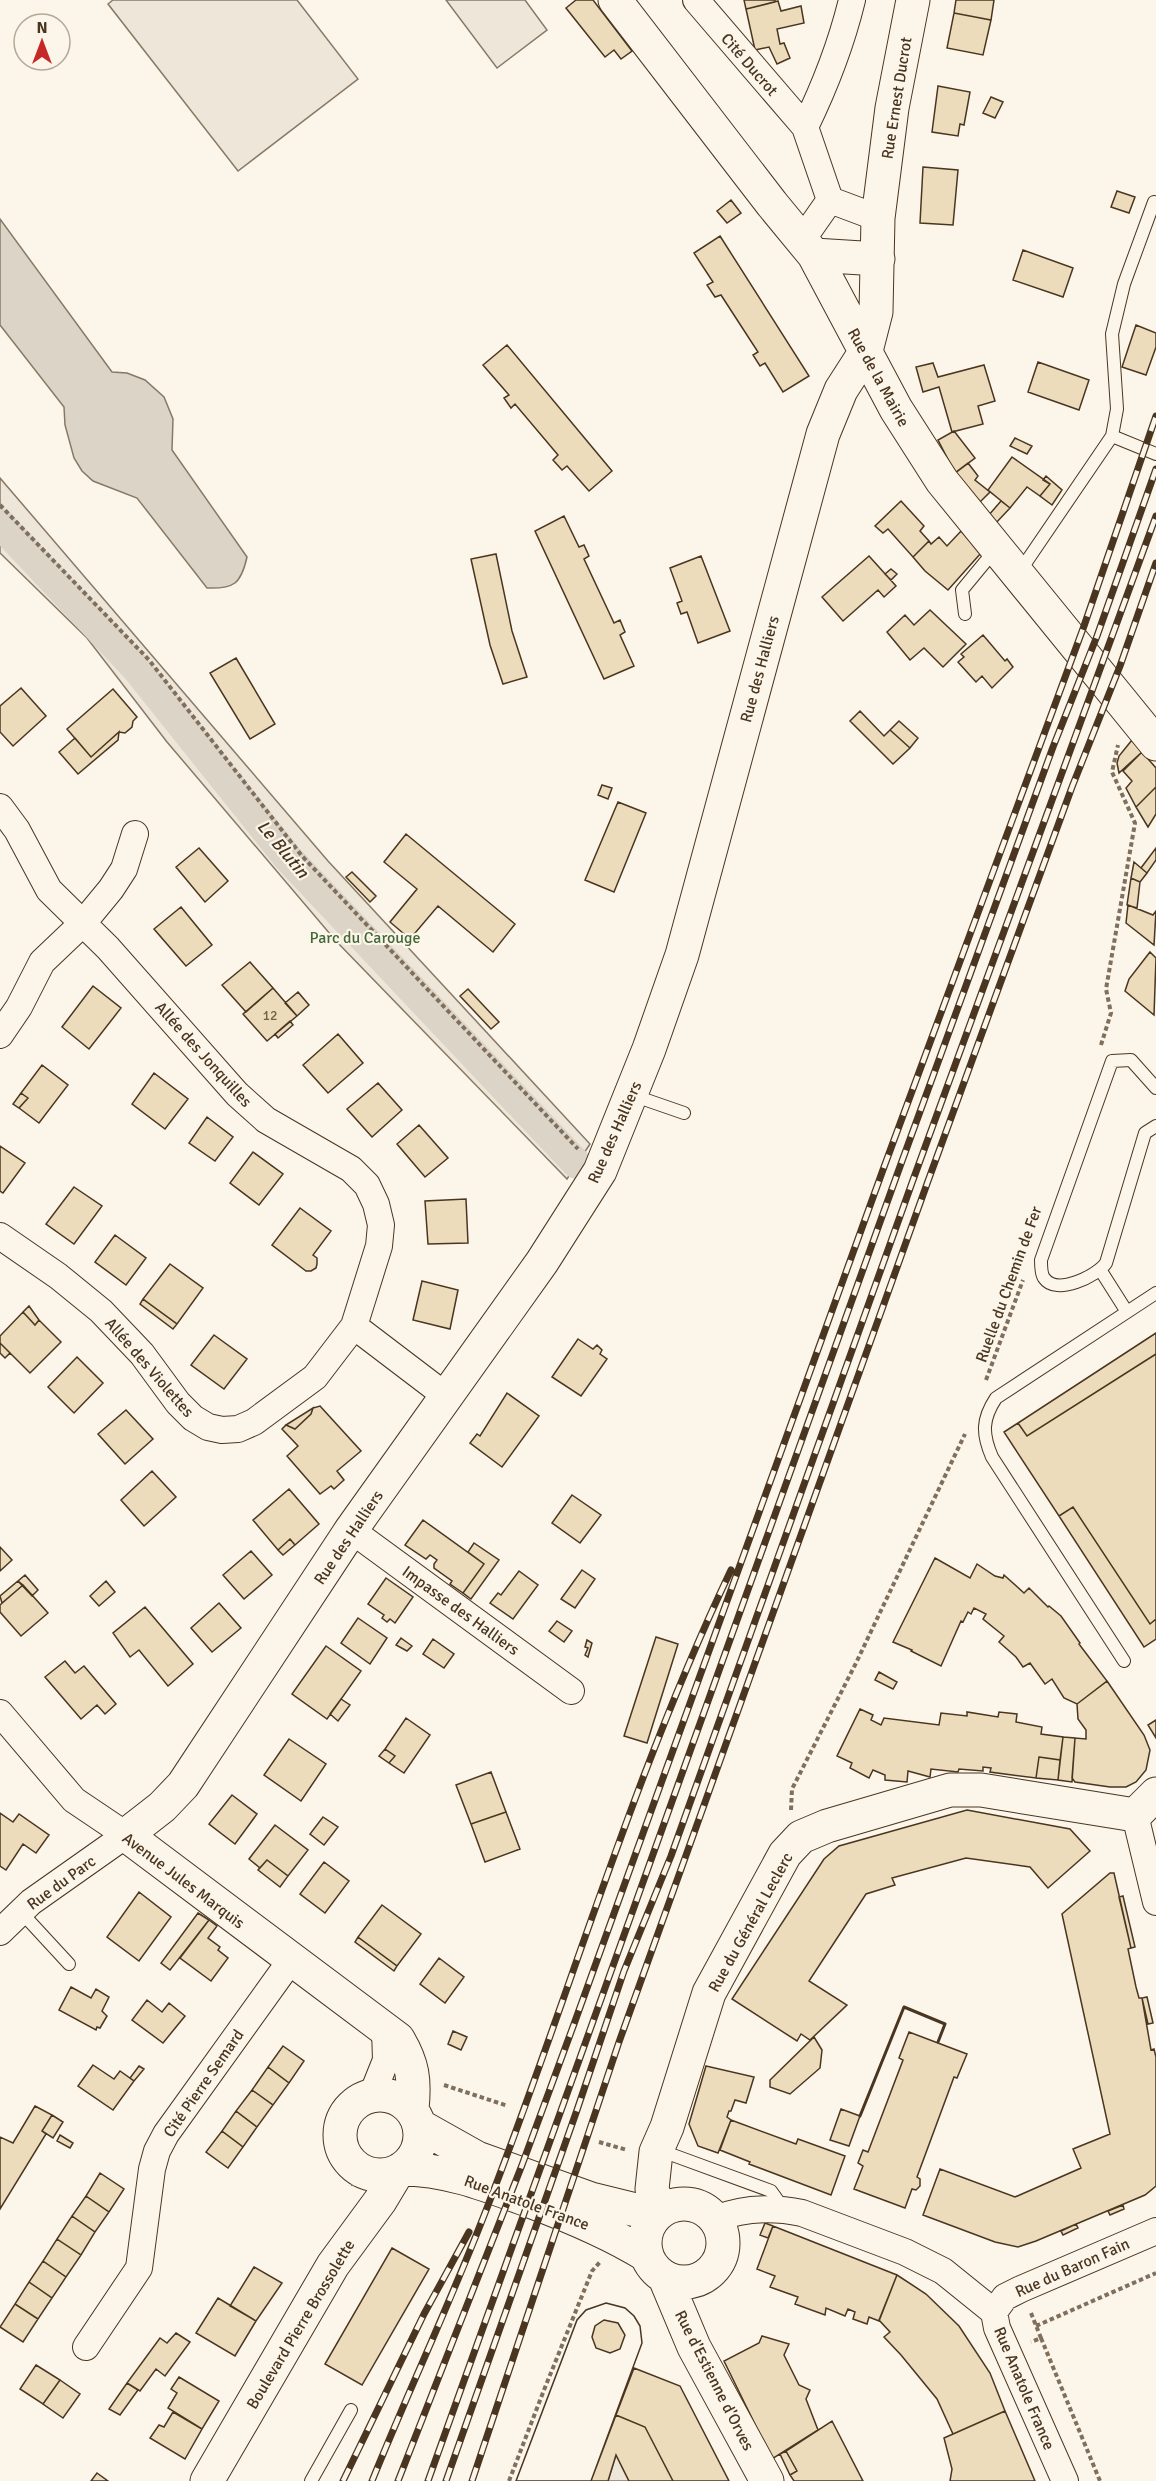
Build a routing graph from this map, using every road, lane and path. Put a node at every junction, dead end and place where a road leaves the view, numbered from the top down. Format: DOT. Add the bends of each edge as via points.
graph roads {
  1 [pos="615,0"];
  2 [pos="696,0"];
  3 [pos="852,0"];
  4 [pos="913,0"];
  5 [pos="805,127"];
  6 [pos="830,200"];
  7 [pos="1154,202"];
  8 [pos="880,207"];
  9 [pos="808,248"];
  10 [pos="878,259"];
  11 [pos="832,290"];
  12 [pos="866,351"];
  13 [pos="841,390"];
  14 [pos="1112,436"];
  15 [pos="1156,454"];
  16 [pos="0,505"];
  17 [pos="996,549"];
  18 [pos="1017,575"];
  19 [pos="964,614"];
  20 [pos="1129,713"];
  21 [pos="1154,739"];
  22 [pos="0,807"];
  23 [pos="135,834"];
  24 [pos="82,923"];
  25 [pos="0,1035"];
  26 [pos="1101,1046"];
  27 [pos="1156,1088"];
  28 [pos="631,1094"];
  29 [pos="684,1113"];
  30 [pos="1156,1126"];
  31 [pos="600,1171"];
  32 [pos="0,1236"];
  33 [pos="1027,1269"];
  34 [pos="1101,1271"];
  35 [pos="1156,1293"];
  36 [pos="1127,1312"];
  37 [pos="354,1326"];
  38 [pos="983,1389"];
  39 [pos="446,1396"];
  40 [pos="966,1432"];
  41 [pos="351,1530"];
  42 [pos="1124,1661"];
  43 [pos="571,1691"];
  44 [pos="0,1713"];
  45 [pos="1145,1805"];
  46 [pos="126,1835"];
  47 [pos="801,1837"];
  48 [pos="1156,1902"];
  49 [pos="21,1912"];
  50 [pos="0,1932"];
  51 [pos="291,1960"];
  52 [pos="69,1964"];
  53 [pos="385,2029"];
  54 [pos="441,2084"];
  55 [pos="372,2095"];
  56 [pos="508,2106"];
  57 [pos="416,2117"];
  58 [pos="669,2140"];
  59 [pos="400,2170"];
  60 [pos="784,2210"];
  61 [pos="680,2213"];
  62 [pos="1156,2231"];
  63 [pos="603,2259"];
  64 [pos="656,2266"];
  65 [pos="1156,2273"];
  66 [pos="1021,2289"];
  67 [pos="994,2312"];
  68 [pos="1036,2326"];
  69 [pos="1041,2338"];
  70 [pos="86,2347"];
  71 [pos="1009,2353"];
  72 [pos="351,2410"];
  73 [pos="207,2481"];
  74 [pos="311,2481"];
  75 [pos="509,2481"];
  76 [pos="767,2481"];
  77 [pos="1065,2481"];
  78 [pos="1100,2481"];
  1 -- 9 [label="main road, Rue de la Mairie"];
  2 -- 5 [label="street, Cité Ducrot"];
  3 -- 5 [label="street" via="836,54"];
  4 -- 8 [label="main road, Rue Ernest Ducrot" via="892,108"];
  5 -- 6 [label="street, Cité Ducrot"];
  6 -- 8 [label="street"];
  6 -- 9 [label="street"];
  7 -- 14 [label="lane" via="1124,284 1112,334 1117,409"];
  8 -- 10 [label="main road, Rue Ernest Ducrot"];
  9 -- 10 [label="main road"];
  9 -- 11 [label="main road, Rue de la Mairie"];
  10 -- 12 [label="main road, Rue des Halliers" via="876,312"];
  11 -- 12 [label="main road, Rue de la Mairie"];
  11 -- 13 [label="main road" via="839,329"];
  12 -- 13 [label="main road, Rue des Halliers"];
  12 -- 17 [label="main road, Rue de la Mairie" via="923,455"];
  13 -- 28 [label="main road, Rue des Halliers" via="823,434 682,955"];
  14 -- 15 [label="lane"];
  14 -- 18 [label="lane"];
  16 -- 31 [label="path" via="149,660 302,856"];
  17 -- 18 [label="main road, Rue de la Mairie"];
  17 -- 19 [label="lane" via="962,590"];
  18 -- 20 [label="main road, Rue de la Mairie"];
  20 -- 21 [label="main road, Rue de la Mairie"];
  20 -- 26 [label="path" via="1112,772 1135,823 1106,989 1111,1013"];
  22 -- 24 [label="street, Allée des Jonquilles" via="49,890"];
  23 -- 24 [label="street" via="124,869"];
  24 -- 25 [label="street" via="42,962"];
  24 -- 37 [label="street, Allée des Jonquilles" via="237,1094 266,1120 351,1169 367,1185 381,1225 379,1246"];
  27 -- 34 [label="lane" via="1131,1060 1112,1061 1041,1260 1043,1277 1049,1283 1063,1285 1086,1280"];
  28 -- 29 [label="lane"];
  28 -- 31 [label="main road, Rue des Halliers"];
  30 -- 34 [label="lane" via="1144,1133"];
  31 -- 39 [label="main road, Rue des Halliers" via="542,1262"];
  32 -- 37 [label="street, Allée des Violettes" via="101,1311 142,1354 178,1403 208,1427 222,1430 254,1422 315,1377"];
  33 -- 38 [label="path, Ruelle du Chemin de Fer"];
  34 -- 36 [label="lane"];
  35 -- 36 [label="lane"];
  36 -- 42 [label="lane" via="996,1398 983,1426 992,1458"];
  37 -- 39 [label="street"];
  39 -- 41 [label="main road, Rue des Halliers"];
  40 -- 47 [label="path" via="792,1789 792,1815"];
  41 -- 43 [label="street, Impasse des Halliers"];
  41 -- 46 [label="main road, Rue des Halliers" via="183,1785"];
  44 -- 46 [label="street, Avenue Jules Marquis" via="74,1800"];
  45 -- 47 [label="main road, Rue du Général Leclerc" via="950,1790"];
  45 -- 48 [label="street"];
  46 -- 49 [label="street, Rue du Parc"];
  46 -- 51 [label="main road, Avenue Jules Marquis"];
  47 -- 58 [label="main road, Rue du Général Leclerc" via="786,1854 709,1993"];
  49 -- 50 [label="street, Rue du Parc"];
  49 -- 52 [label="lane"];
  51 -- 53 [label="main road, Avenue Jules Marquis"];
  51 -- 70 [label="street, Cité Pierre Semard" via="166,2134 152,2169 139,2268"];
  53 -- 55 [label="street" via="386,2060"];
  53 -- 57 [label="main road, Avenue Jules Marquis" via="398,2039 410,2059"];
  54 -- 56 [label="path"];
  55 -- 57 [label="main road" via="401,2100"];
  55 -- 59 [label="main road" via="347,2111 340,2140 345,2154 354,2166 368,2173 383,2175"];
  57 -- 59 [label="main road" via="421,2138 418,2151"];
  57 -- 61 [label="main road, Rue Anatole France" via="477,2158 591,2199"];
  58 -- 60 [label="lane" via="771,2192"];
  58 -- 61 [label="main road, Rue du Général Leclerc" via="656,2152 652,2189"];
  59 -- 64 [label="main road, Rue Anatole France" via="425,2169 472,2180 581,2220 617,2237"];
  59 -- 73 [label="main road, Boulevard Pierre Brossolette" via="333,2265"];
  60 -- 61 [label="street, Rue Anatole France"];
  60 -- 67 [label="street, Rue Anatole France" via="802,2213 905,2252 944,2271"];
  61 -- 64 [label="main road" via="646,2234"];
  61 -- 64 [label="main road" via="722,2235 722,2253 714,2269 700,2279 682,2283"];
  62 -- 66 [label="street, Rue du Baron Fain"];
  63 -- 75 [label="path" via="592,2271"];
  64 -- 76 [label="main road, Rue d'Estienne d'Orves" via="694,2347"];
  65 -- 68 [label="path"];
  66 -- 67 [label="street, Rue du Baron Fain" via="1005,2297"];
  66 -- 68 [label="path"];
  67 -- 71 [label="street, Rue Anatole France"];
  68 -- 69 [label="path"];
  69 -- 71 [label="path"];
  69 -- 78 [label="path"];
  71 -- 77 [label="street, Rue Anatole France"];
  72 -- 74 [label="lane"];
}
